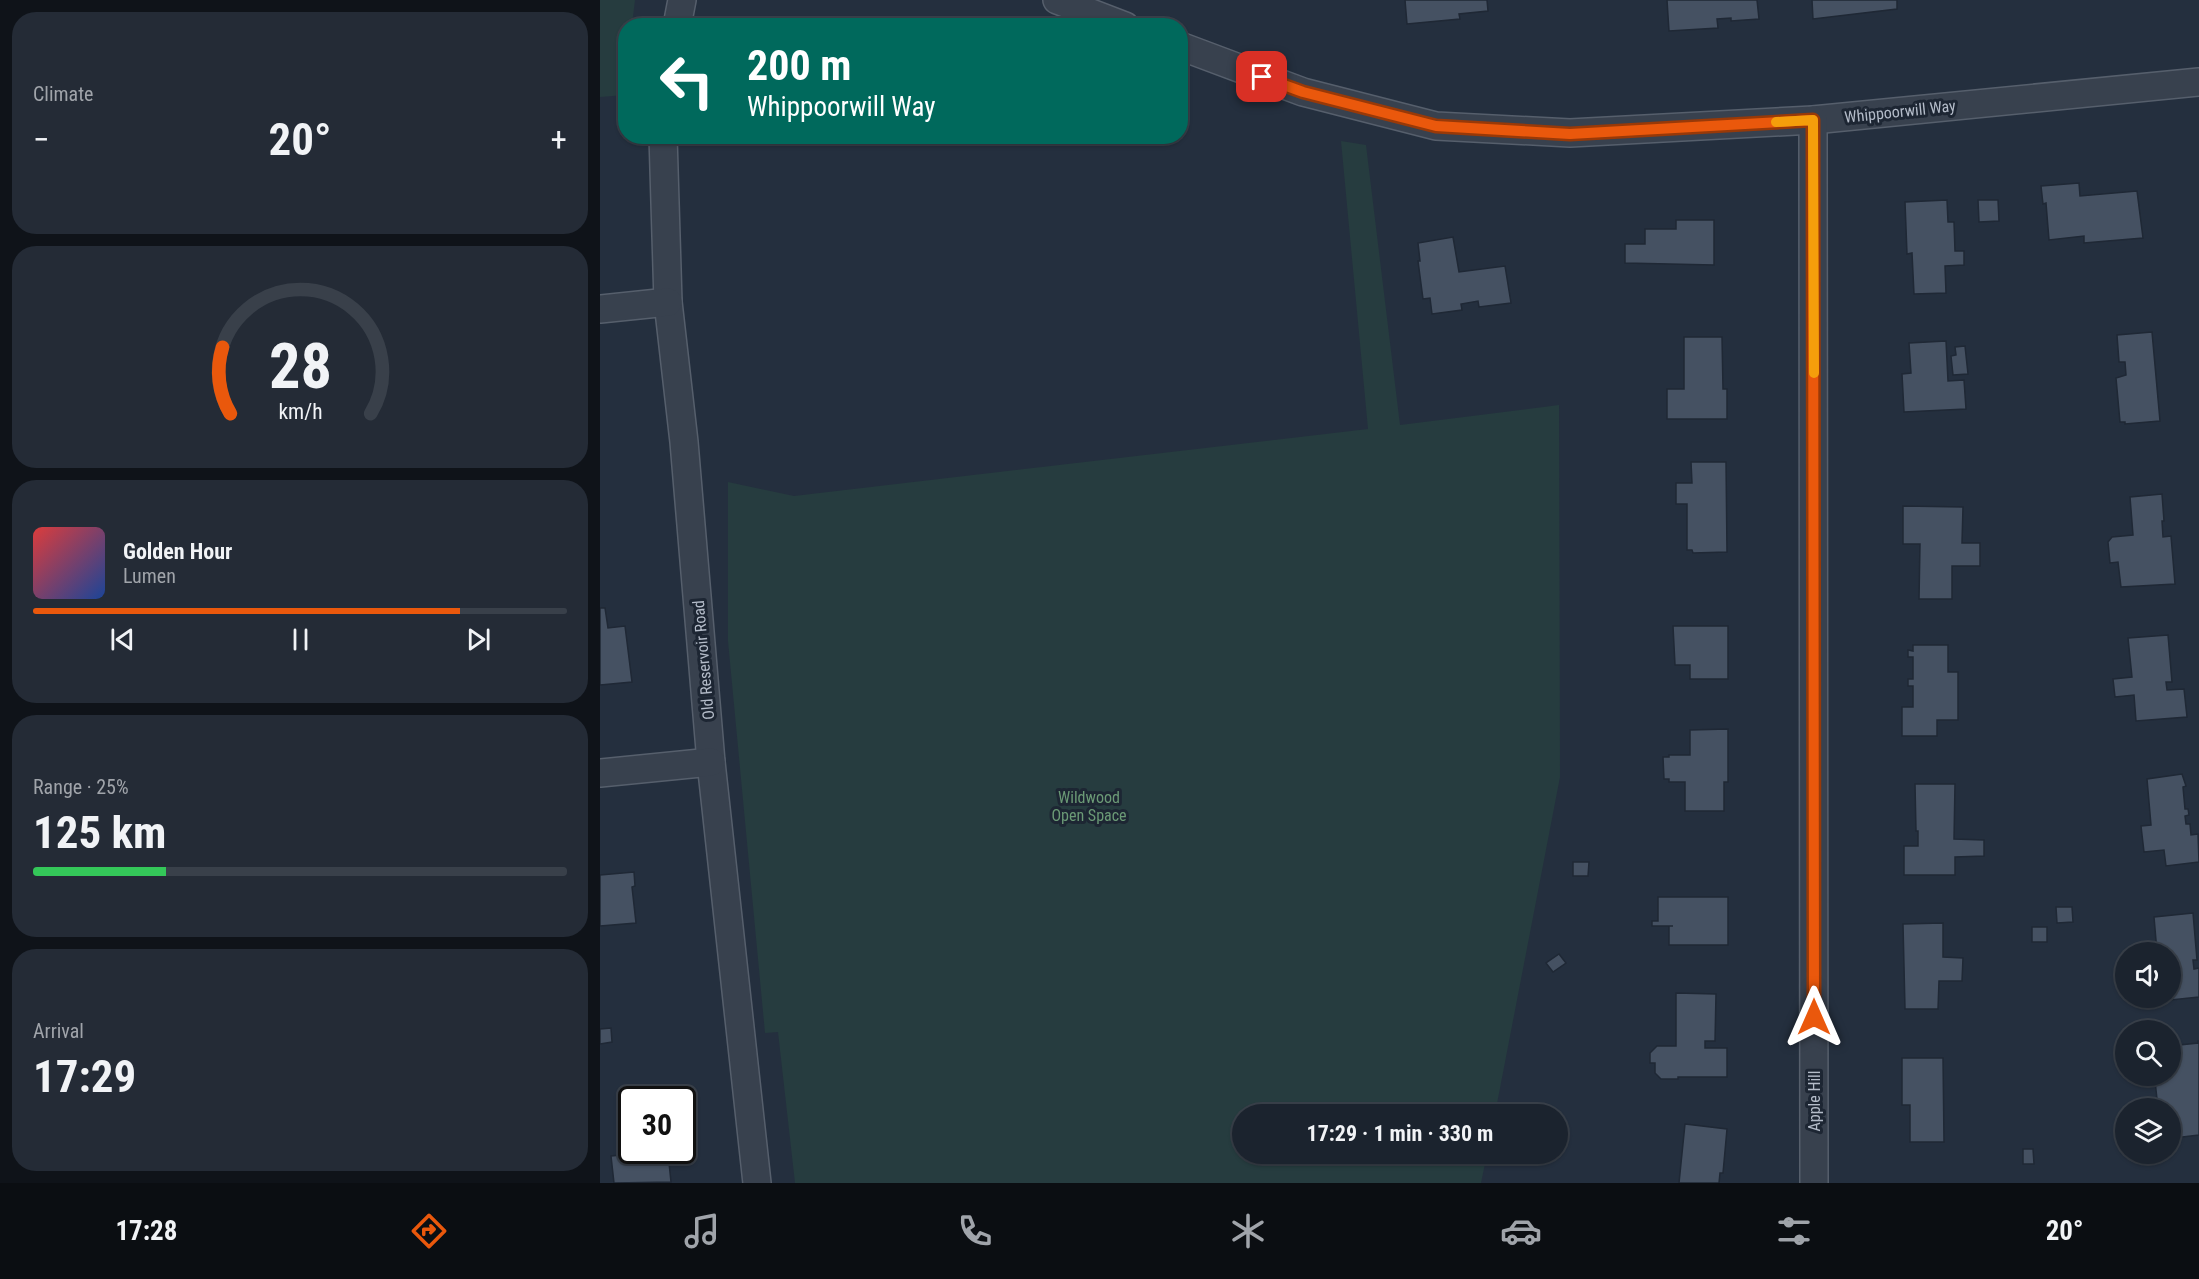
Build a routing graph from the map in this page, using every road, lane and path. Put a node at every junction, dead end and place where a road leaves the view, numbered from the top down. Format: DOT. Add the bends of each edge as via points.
graph roads {
  1 [pos="682,0"];
  2 [pos="1057,0"];
  3 [pos="679,18"];
  4 [pos="1104,18"];
  5 [pos="1188,49"];
  6 [pos="2199,82"];
  7 [pos="1813,120"];
  8 [pos="663,144"];
  9 [pos="668,302"];
  10 [pos="600,309"];
  11 [pos="711,762"];
  12 [pos="600,774"];
  13 [pos="757,1183"];
  14 [pos="1814,1183"];
  1 -- 3 [label="street"];
  2 -- 4 [label="street"];
  5 -- 7 [label="street, Whippoorwill Way" via="1303,92 1436,126 1570,134"];
  6 -- 7 [label="street, Whippoorwill Way"];
  7 -- 14 [label="street, Apple Hill"];
  8 -- 9 [label="street, Old Reservoir Road"];
  9 -- 10 [label="street"];
  9 -- 11 [label="street, Old Reservoir Road"];
  11 -- 12 [label="street"];
  11 -- 13 [label="street, Old Reservoir Road"];
}
